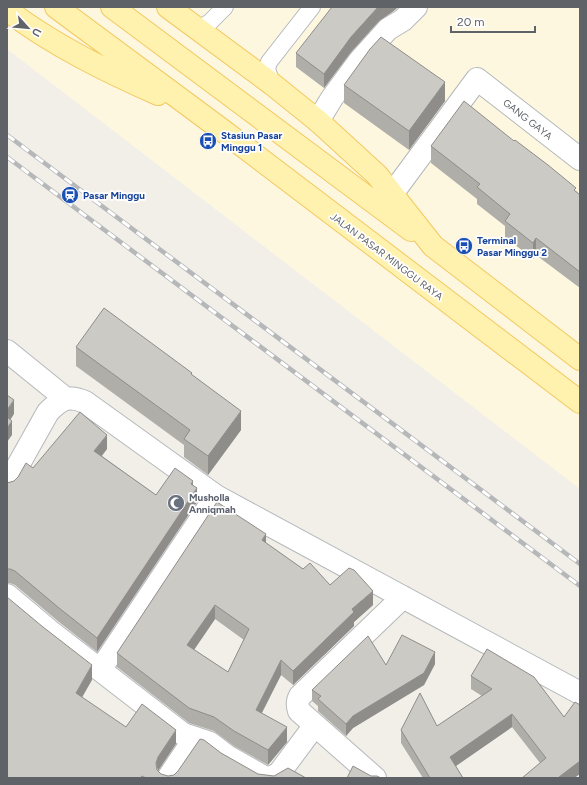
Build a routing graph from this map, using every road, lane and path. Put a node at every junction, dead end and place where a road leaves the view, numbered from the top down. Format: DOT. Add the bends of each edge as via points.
graph roads {
  1 [pos="56,7"];
  2 [pos="112,7"];
  3 [pos="168,7"];
  4 [pos="312,7"];
  5 [pos="416,7"];
  6 [pos="7,10"];
  7 [pos="220,11"];
  8 [pos="198,30"];
  9 [pos="272,84"];
  10 [pos="194,109"];
  11 [pos="318,121"];
  12 [pos="580,159"];
  13 [pos="392,194"];
  14 [pos="433,246"];
  15 [pos="7,351"];
  16 [pos="580,359"];
  17 [pos="65,398"];
  18 [pos="580,402"];
  19 [pos="7,485"];
  20 [pos="216,496"];
  21 [pos="7,595"];
  22 [pos="403,597"];
  23 [pos="100,670"];
  24 [pos="580,693"];
  25 [pos="314,724"];
  26 [pos="194,739"];
  27 [pos="168,778"];
  28 [pos="271,778"];
  29 [pos="375,778"];
  1 -- 10 [label="main road, JALAN PASAR MINGGU RAYA"];
  2 -- 14 [label="main road"];
  3 -- 8 [label="main road"];
  4 -- 9 [label="lane" via="268,62 267,69"];
  5 -- 11 [label="street" via="403,20 388,29 360,60"];
  6 -- 10 [label="main road, JALAN PASAR MINGGU RAYA" via="31,28 119,76"];
  7 -- 8 [label="lane"];
  8 -- 9 [label="main road"];
  9 -- 11 [label="main road"];
  10 -- 18 [label="main road, JALAN PASAR MINGGU RAYA"];
  11 -- 13 [label="main road" via="377,175"];
  12 -- 13 [label="street, GANG GAYA" via="474,83"];
  13 -- 14 [label="main road"];
  14 -- 16 [label="main road"];
  15 -- 17 [label="street"];
  17 -- 19 [label="street" via="48,412"];
  17 -- 20 [label="street" via="77,398 85,402"];
  20 -- 22 [label="street"];
  20 -- 23 [label="street"];
  21 -- 23 [label="street"];
  22 -- 24 [label="street"];
  22 -- 25 [label="street" via="300,696 297,706"];
  23 -- 26 [label="street" via="183,734"];
  25 -- 28 [label="street" via="280,772"];
  25 -- 29 [label="street"];
  26 -- 27 [label="street"];
  26 -- 28 [label="street" via="210,743 227,756 264,777"];
}
